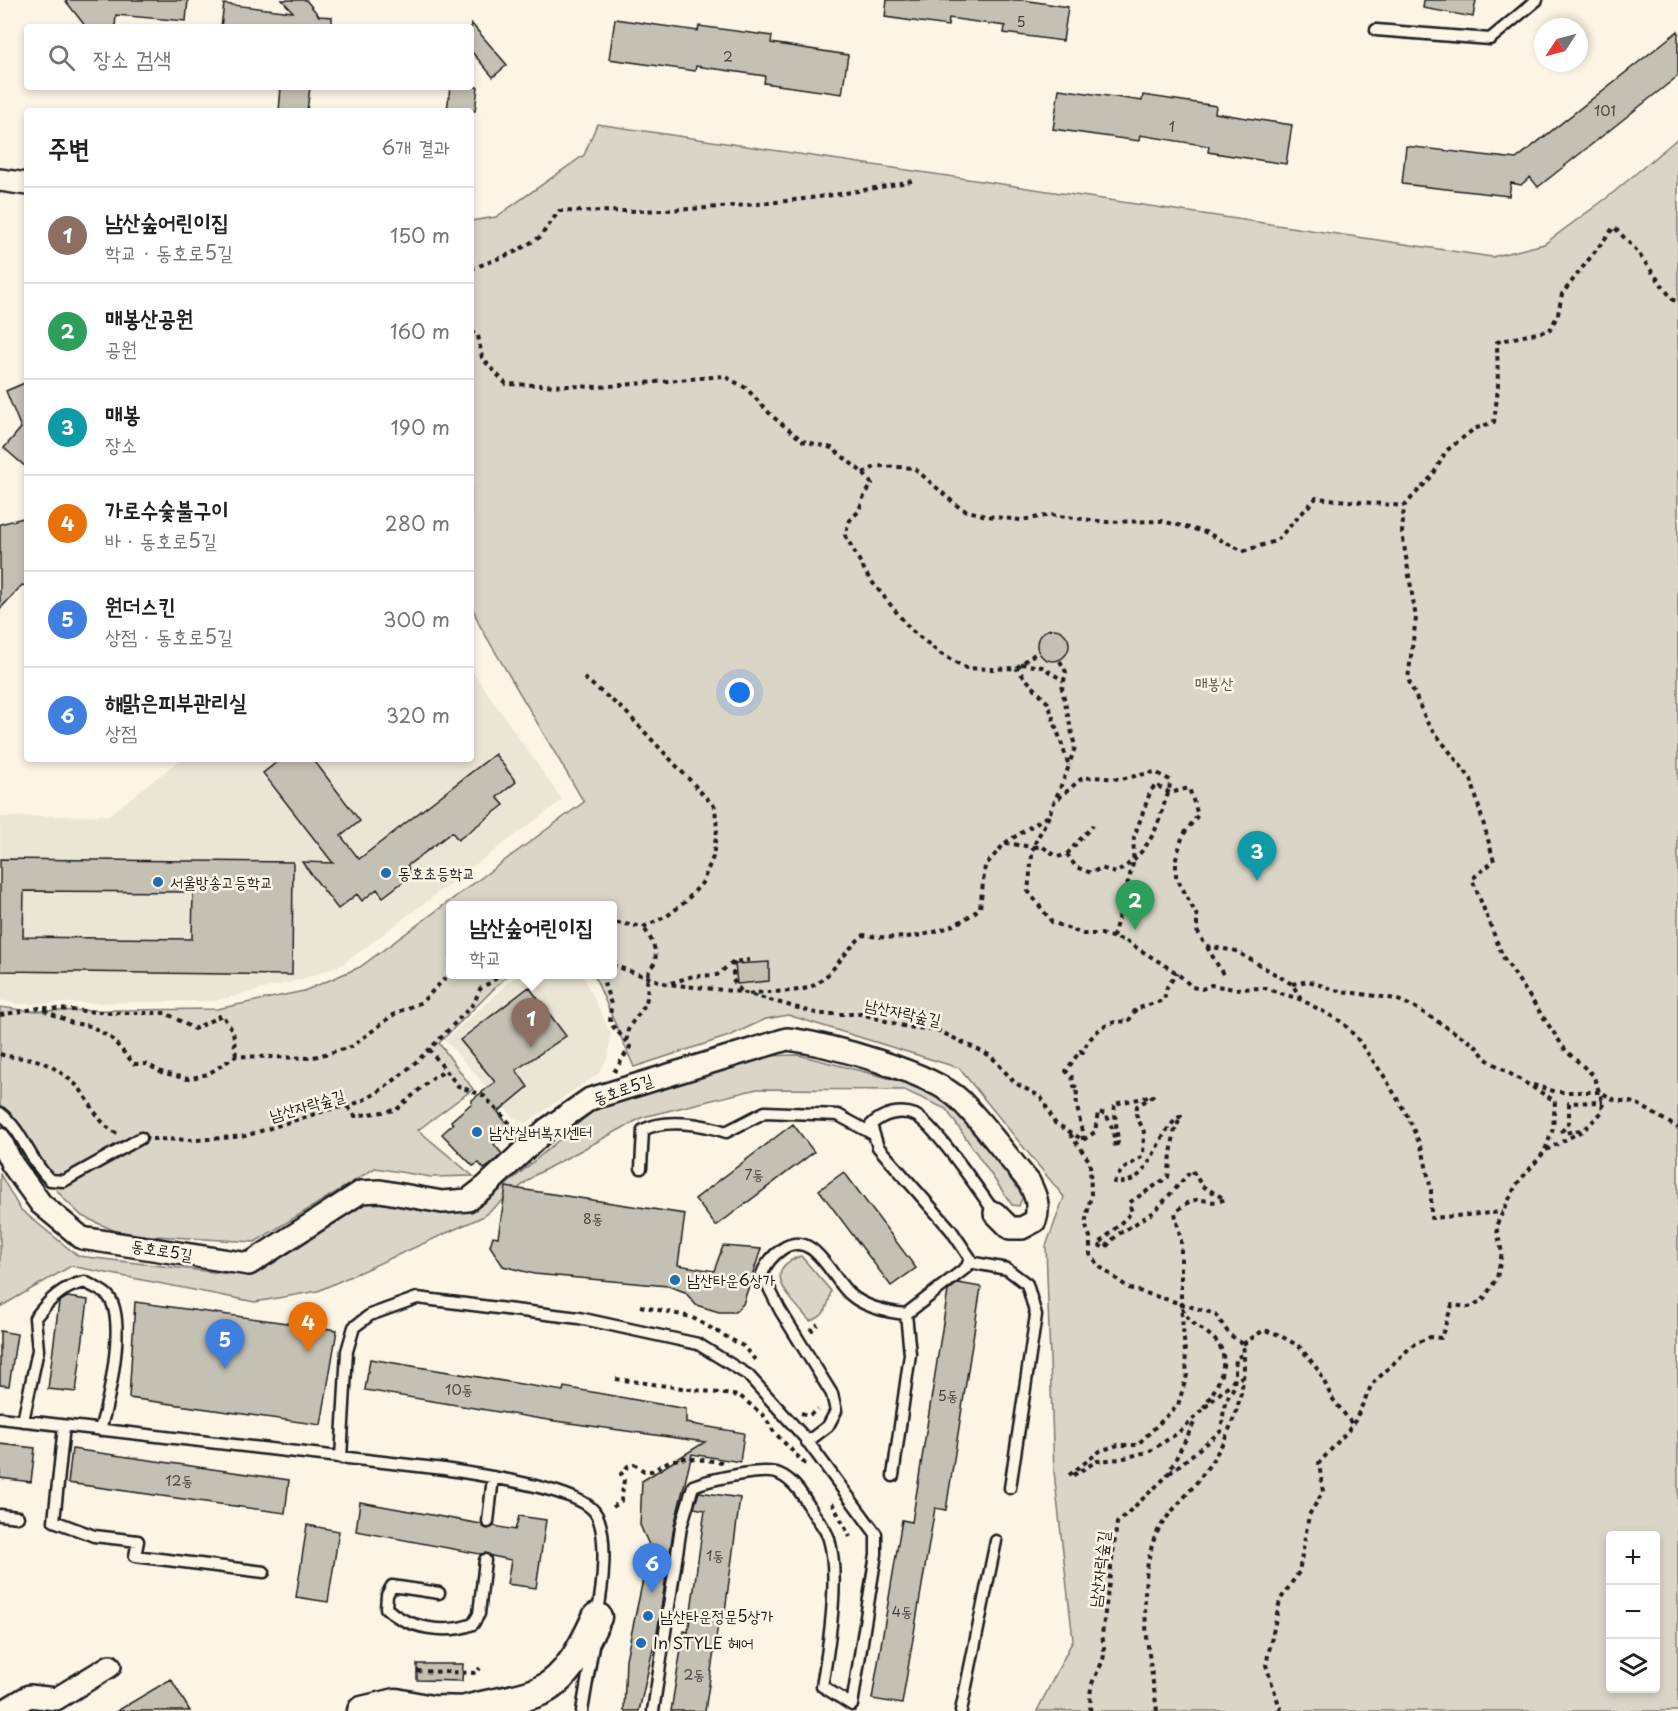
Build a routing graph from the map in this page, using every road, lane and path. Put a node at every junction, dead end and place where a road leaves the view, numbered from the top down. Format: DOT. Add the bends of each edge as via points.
graph roads {
  1 [pos="1537,0"];
  2 [pos="1376,30"];
  3 [pos="0,180"];
  4 [pos="916,180"];
  5 [pos="24,184"];
  6 [pos="474,268"];
  7 [pos="1678,302"];
  8 [pos="474,333"];
  9 [pos="863,473"];
  10 [pos="1404,506"];
  11 [pos="1036,653"];
  12 [pos="1060,661"];
  13 [pos="1020,664"];
  14 [pos="1016,668"];
  15 [pos="584,678"];
  16 [pos="1064,681"];
  17 [pos="1069,766"];
  18 [pos="1170,793"];
  19 [pos="1056,801"];
  20 [pos="1049,815"];
  21 [pos="1093,825"];
  22 [pos="1005,843"];
  23 [pos="1033,847"];
  24 [pos="1067,854"];
  25 [pos="1134,860"];
  26 [pos="617,923"];
  27 [pos="643,927"];
  28 [pos="1113,937"];
  29 [pos="1206,946"];
  30 [pos="733,962"];
  31 [pos="747,962"];
  32 [pos="617,967"];
  33 [pos="1177,973"];
  34 [pos="1223,974"];
  35 [pos="647,976"];
  36 [pos="446,977"];
  37 [pos="496,979"];
  38 [pos="602,979"];
  39 [pos="667,984"];
  40 [pos="1292,984"];
  41 [pos="742,992"];
  42 [pos="748,994"];
  43 [pos="1302,1000"];
  44 [pos="39,1008"];
  45 [pos="0,1015"];
  46 [pos="627,1042"];
  47 [pos="630,1047"];
  48 [pos="429,1049"];
  49 [pos="0,1054"];
  50 [pos="236,1056"];
  51 [pos="446,1071"];
  52 [pos="1527,1083"];
  53 [pos="1600,1092"];
  54 [pos="1603,1102"];
  55 [pos="348,1107"];
  56 [pos="0,1113"];
  57 [pos="1678,1128"];
  58 [pos="1584,1130"];
  59 [pos="1070,1133"];
  60 [pos="873,1134"];
  61 [pos="141,1138"];
  62 [pos="0,1139"];
  63 [pos="1083,1140"];
  64 [pos="528,1146"];
  65 [pos="1544,1153"];
  66 [pos="641,1168"];
  67 [pos="1503,1212"];
  68 [pos="995,1213"];
  69 [pos="969,1262"];
  70 [pos="1181,1305"];
  71 [pos="640,1306"];
  72 [pos="906,1314"];
  73 [pos="1243,1344"];
  74 [pos="1244,1354"];
  75 [pos="762,1368"];
  76 [pos="1244,1376"];
  77 [pos="616,1379"];
  78 [pos="1235,1380"];
  79 [pos="822,1404"];
  80 [pos="794,1409"];
  81 [pos="0,1418"];
  82 [pos="1196,1419"];
  83 [pos="24,1421"];
  84 [pos="1353,1425"];
  85 [pos="64,1426"];
  86 [pos="100,1430"];
  87 [pos="807,1442"];
  88 [pos="341,1458"];
  89 [pos="694,1459"];
  90 [pos="809,1468"];
  91 [pos="893,1476"];
  92 [pos="1167,1476"];
  93 [pos="493,1477"];
  94 [pos="1010,1488"];
  95 [pos="828,1496"];
  96 [pos="614,1507"];
  97 [pos="0,1515"];
  98 [pos="18,1516"];
  99 [pos="488,1522"];
  100 [pos="850,1537"];
  101 [pos="996,1541"];
  102 [pos="484,1560"];
  103 [pos="264,1572"];
  104 [pos="440,1593"];
  105 [pos="597,1617"];
  106 [pos="110,1666"];
  107 [pos="480,1668"];
  108 [pos="417,1671"];
  109 [pos="855,1708"];
  110 [pos="431,1710"];
  111 [pos="4,1711"];
  112 [pos="362,1711"];
  113 [pos="469,1711"];
  114 [pos="582,1711"];
  115 [pos="653,1711"];
  116 [pos="961,1711"];
  117 [pos="1090,1711"];
  118 [pos="1157,1711"];
  119 [pos="1281,1711"];
  1 -- 2 [label="lane" via="1490,39"];
  3 -- 5 [label="street"];
  4 -- 6 [label="path" via="845,195 648,213 559,211 540,237 516,252"];
  7 -- 10 [label="path" via="1614,227 1562,294 1550,330 1497,342 1494,422 1474,429 1446,451 1433,475"];
  8 -- 9 [label="path" via="478,335 482,358 506,384 599,387 724,376 746,388 803,441 832,448"];
  9 -- 10 [label="path" via="877,466 914,468 961,509 986,516 1021,520 1051,515 1106,522 1162,521 1205,532 1243,551 1276,541 1316,498"];
  9 -- 14 [label="path" via="872,484 850,520 846,536 869,578 911,630 941,654 966,668"];
  10 -- 53 [label="path" via="1402,533 1416,618 1408,679 1428,724 1471,779 1494,861 1472,879 1503,957 1566,1051 1593,1075"];
  11 -- 13 [label="path"];
  12 -- 16 [label="path" via="1066,672"];
  13 -- 14 [label="path"];
  13 -- 16 [label="path" via="1042,667"];
  14 -- 17 [label="path" via="1048,704"];
  15 -- 27 [label="path" via="625,711 716,807 713,856 702,883 667,916"];
  16 -- 17 [label="path" via="1062,688 1075,747"];
  17 -- 19 [label="path"];
  18 -- 19 [label="path" via="1170,780 1155,772 1120,779 1081,779"];
  18 -- 25 [label="path" via="1160,824"];
  18 -- 25 [label="path" via="1161,786 1151,790 1134,837"];
  18 -- 29 [label="path" via="1189,788 1198,815 1184,834 1176,858 1176,876 1197,916 1197,931"];
  19 -- 20 [label="path"];
  20 -- 22 [label="path"];
  20 -- 23 [label="path"];
  21 -- 24 [label="path"];
  22 -- 23 [label="path"];
  22 -- 42 [label="path" via="985,866 982,901 972,915 952,926 911,938 864,936 850,946 834,969 810,987"];
  23 -- 24 [label="path" via="1043,847 1058,857"];
  23 -- 28 [label="path" via="1028,891 1047,917 1083,934"];
  24 -- 25 [label="path" via="1076,867 1091,873 1101,868 1116,873"];
  25 -- 28 [label="path"];
  26 -- 27 [label="path"];
  27 -- 35 [label="path" via="655,952"];
  28 -- 33 [label="path"];
  29 -- 34 [label="path"];
  29 -- 40 [label="path" via="1236,951"];
  30 -- 31 [label="path"];
  30 -- 39 [label="path" via="717,975 693,976"];
  30 -- 41 [label="path" via="733,980"];
  32 -- 35 [label="path, 남산자락숲길"];
  33 -- 43 [label="path" via="1192,987 1265,988"];
  33 -- 63 [label="path" via="1164,1000 1136,1009 1128,1022 1098,1029 1066,1071 1078,1088 1075,1098"];
  35 -- 39 [label="path, 남산자락숲길"];
  35 -- 46 [label="path" via="646,1004 628,1026"];
  36 -- 50 [label="path" via="422,1002 396,1013 351,1047 310,1058"];
  37 -- 48 [label="path, 남산자락숲길" via="480,989 474,1003"];
  38 -- 46 [label="path" via="611,1004 610,1023"];
  39 -- 41 [label="path, 남산자락숲길"];
  40 -- 43 [label="path"];
  40 -- 52 [label="path" via="1309,981 1334,990 1396,999 1453,1029 1486,1059"];
  41 -- 42 [label="path, 남산자락숲길"];
  42 -- 59 [label="path, 남산자락숲길" via="819,1014 861,1014 907,1027 938,1030 991,1056 1015,1083 1041,1097 1055,1123"];
  43 -- 67 [label="path" via="1342,1022 1389,1085 1423,1152 1431,1190 1431,1218"];
  44 -- 45 [label="path"];
  44 -- 50 [label="path" via="72,1023 91,1026 111,1038 134,1064 147,1064 188,1079 208,1074"];
  44 -- 50 [label="path" via="166,1013 194,1029 222,1015 233,1031"];
  46 -- 47 [label="path"];
  48 -- 51 [label="path"];
  48 -- 55 [label="path, 남산자락숲길" via="386,1085"];
  49 -- 61 [label="path, 남산자락숲길" via="45,1063 74,1082 94,1114 117,1134"];
  51 -- 55 [label="path" via="396,1110 355,1116"];
  51 -- 64 [label="path" via="458,1086 484,1096"];
  52 -- 53 [label="path" via="1557,1092"];
  52 -- 65 [label="path" via="1555,1101 1553,1128"];
  53 -- 54 [label="path"];
  53 -- 57 [label="path" via="1636,1104"];
  54 -- 58 [label="path" via="1602,1112"];
  54 -- 58 [label="path" via="1569,1103 1569,1122 1562,1131"];
  55 -- 61 [label="path, 남산자락숲길" via="333,1108 245,1136 197,1140"];
  56 -- 61 [label="lane" via="18,1130 36,1167 50,1180 64,1181"];
  58 -- 65 [label="path"];
  59 -- 63 [label="path, 남산자락숲길"];
  59 -- 70 [label="path" via="1090,1162 1091,1195 1085,1224 1090,1254 1100,1267 1129,1288"];
  60 -- 66 [label="lane" via="838,1115 765,1112 726,1132 710,1126 654,1124 643,1130"];
  60 -- 68 [label="lane" via="872,1125 880,1117 902,1113 916,1116 938,1136"];
  60 -- 69 [label="lane" via="878,1147 951,1230"];
  62 -- 64 [label="street, 동호로5길" via="12,1164 41,1204 82,1238 249,1264 361,1192 380,1191 442,1202 468,1200"];
  63 -- 70 [label="path, 남산자락숲길" via="1095,1132 1098,1112 1106,1114 1115,1148 1118,1142 1114,1104 1153,1096 1137,1106 1136,1114 1144,1132 1143,1156 1122,1170 1114,1182 1129,1182 1141,1175 1165,1131 1181,1116 1174,1133 1168,1177 1129,1203 1132,1212 1098,1245 1105,1248 1118,1234 1154,1212 1192,1170 1202,1186 1225,1199 1219,1202 1198,1197 1175,1213 1180,1240"];
  64 -- 68 [label="street, 동호로5길" via="602,1094 787,1039 810,1041 942,1085 960,1100 1029,1182 1036,1197 1035,1221 1026,1226 1010,1228"];
  65 -- 67 [label="path" via="1516,1185"];
  67 -- 84 [label="path" via="1496,1226 1502,1253 1497,1278 1483,1300 1469,1307 1452,1305 1441,1338 1430,1336 1414,1344 1372,1384"];
  69 -- 72 [label="lane"];
  69 -- 94 [label="lane" via="1007,1269 1027,1284 1036,1315"];
  70 -- 73 [label="path" via="1215,1314 1230,1335"];
  70 -- 82 [label="path, 남산자락숲길" via="1189,1323 1213,1338 1223,1357 1222,1380"];
  70 -- 82 [label="path, 남산자락숲길" via="1187,1374 1178,1405 1137,1445 1100,1450 1069,1474 1072,1476 1097,1461 1150,1451"];
  71 -- 75 [label="path" via="690,1317 743,1346"];
  72 -- 87 [label="lane" via="871,1306 849,1294 814,1250 796,1245 784,1247 773,1256 762,1274 832,1394 836,1411 828,1426"];
  72 -- 91 [label="lane" via="910,1354"];
  73 -- 74 [label="path"];
  73 -- 84 [label="path" via="1264,1330 1299,1346"];
  74 -- 76 [label="path"];
  74 -- 78 [label="path" via="1236,1358"];
  76 -- 78 [label="path"];
  76 -- 118 [label="path" via="1236,1415 1222,1446 1153,1540 1146,1576 1146,1618"];
  77 -- 90 [label="path" via="740,1396 764,1416 796,1458"];
  78 -- 82 [label="path"];
  78 -- 92 [label="path" via="1225,1401 1221,1431"];
  79 -- 80 [label="path" via="816,1414"];
  81 -- 83 [label="lane"];
  82 -- 92 [label="path, 남산자락숲길"];
  83 -- 85 [label="lane"];
  83 -- 86 [label="lane" via="38,1350 35,1318 49,1300 71,1284 86,1282 109,1297 115,1314 114,1377"];
  84 -- 119 [label="path" via="1319,1463 1323,1492 1308,1515 1299,1572 1280,1600 1272,1631 1266,1665"];
  85 -- 86 [label="lane"];
  85 -- 103 [label="lane" via="54,1521 94,1536 138,1541 135,1556"];
  86 -- 88 [label="lane"];
  87 -- 88 [label="lane" via="748,1375 698,1344 579,1318 417,1298 370,1315 354,1327 347,1351"];
  87 -- 109 [label="lane" via="876,1534"];
  88 -- 93 [label="lane"];
  89 -- 96 [label="path" via="669,1461 652,1471 634,1464 628,1466 621,1474 621,1501"];
  92 -- 117 [label="path, 남산자락숲길" via="1117,1523 1102,1635 1107,1651 1094,1681"];
  93 -- 99 [label="lane"];
  93 -- 105 [label="lane" via="562,1494 594,1511 602,1537 602,1593"];
  95 -- 100 [label="path"];
  97 -- 98 [label="lane"];
  101 -- 116 [label="lane"];
  102 -- 104 [label="lane" via="479,1614 473,1624 462,1629 416,1626 386,1608 392,1586"];
  105 -- 113 [label="main road" via="576,1656 546,1687 522,1698"];
  105 -- 114 [label="lane"];
  106 -- 111 [label="street" via="56,1699 28,1696"];
  107 -- 108 [label="path" via="476,1673"];
  109 -- 115 [label="lane" via="822,1686 833,1572 828,1538 802,1494 776,1472 712,1478 693,1486 681,1527"];
  110 -- 112 [label="main road" via="396,1703"];
  110 -- 113 [label="main road"];
}
